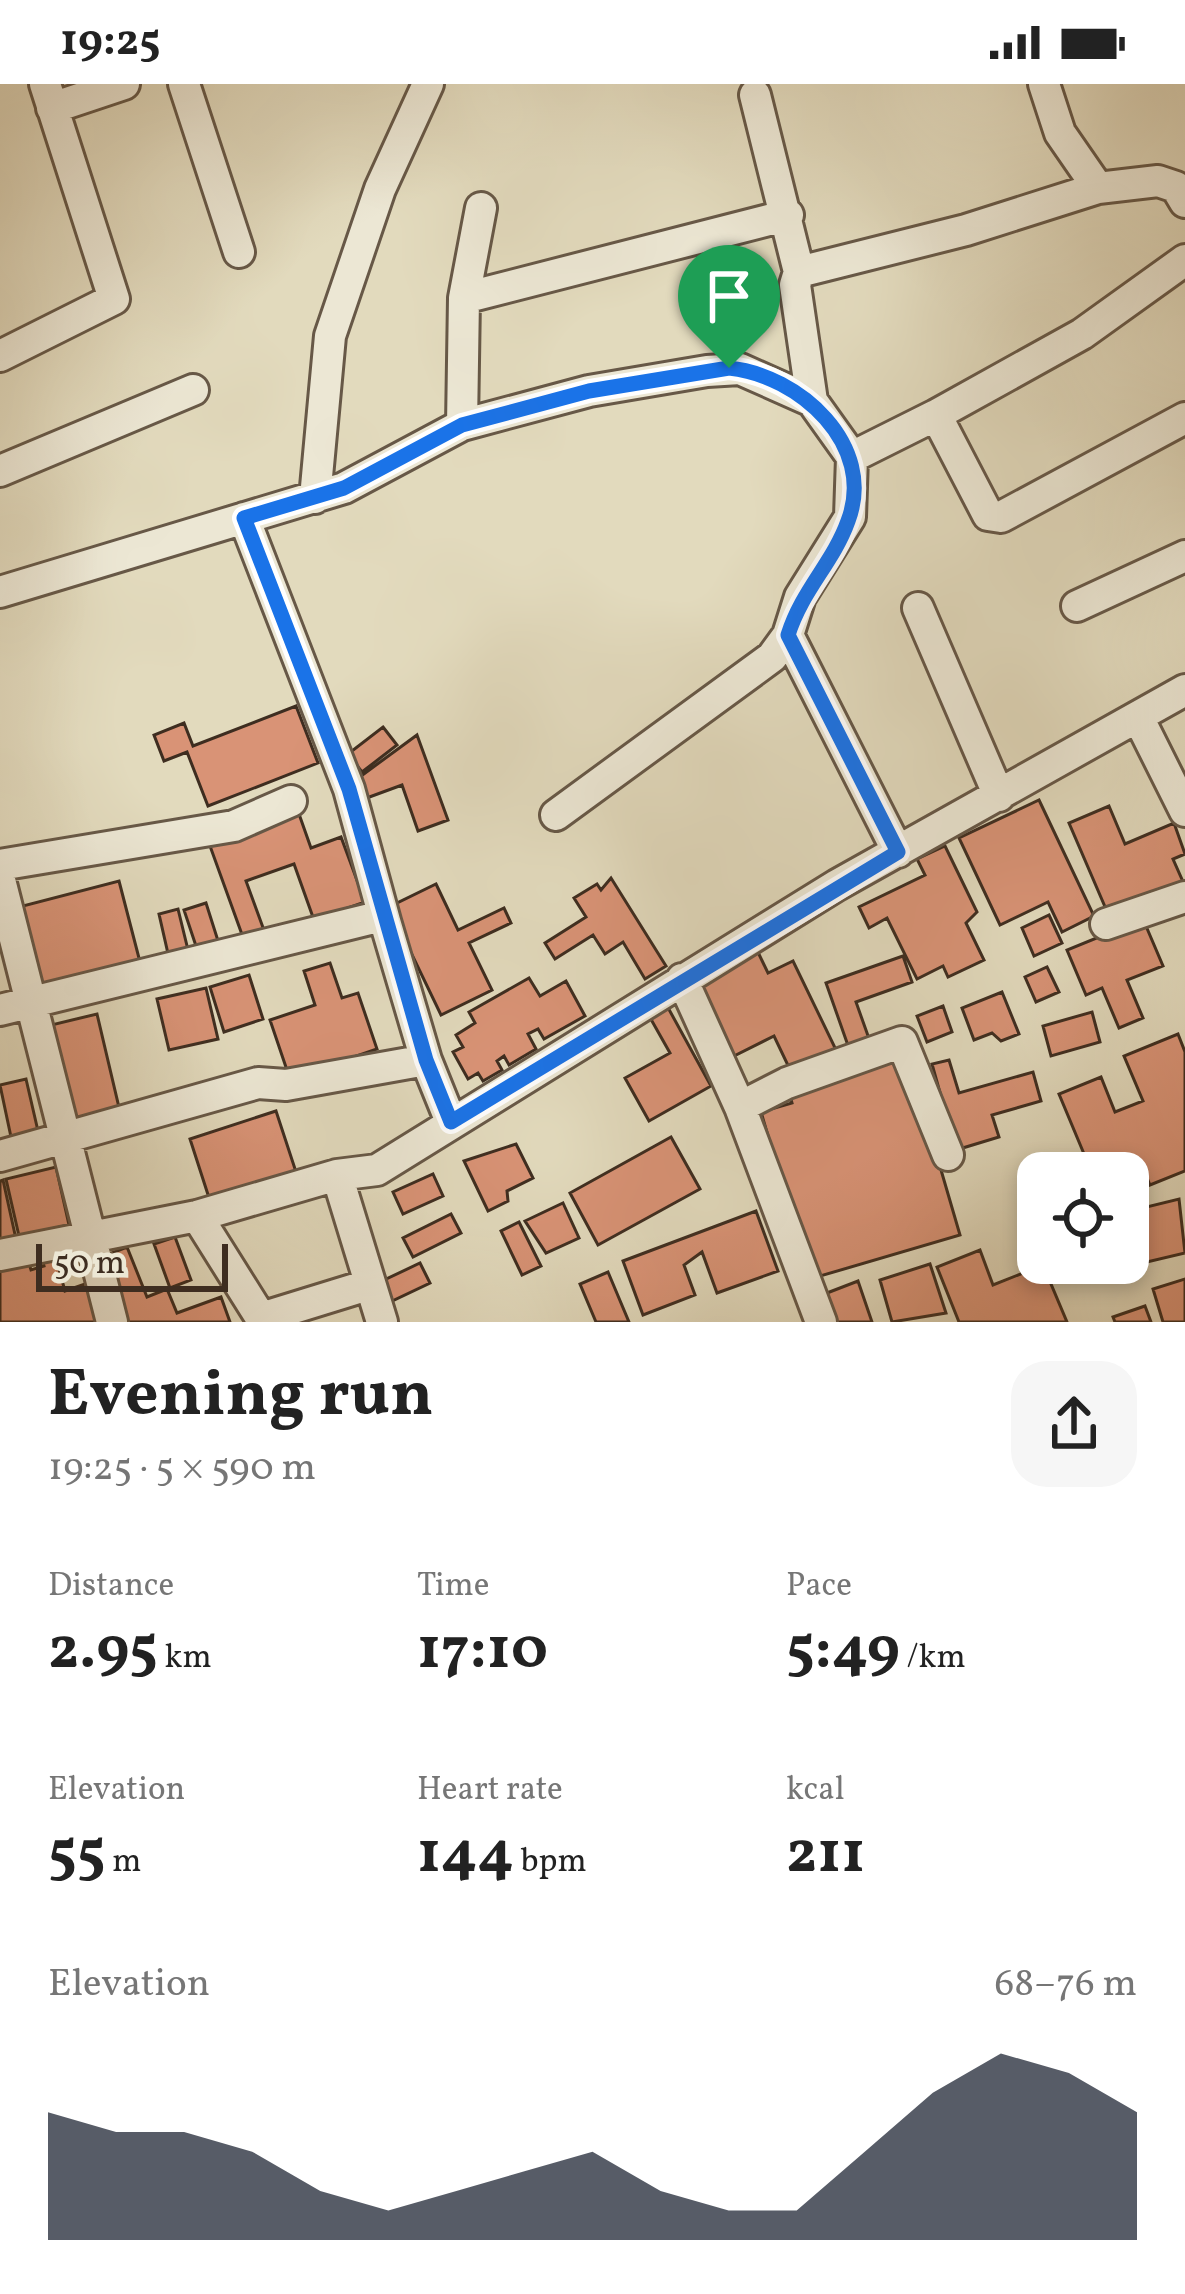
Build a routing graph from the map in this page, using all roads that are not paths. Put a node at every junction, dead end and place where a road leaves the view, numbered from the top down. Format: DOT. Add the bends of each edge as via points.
graph roads {
  1 [pos="124,84"];
  2 [pos="184,84"];
  3 [pos="428,84"];
  4 [pos="1045,84"];
  5 [pos="754,95"];
  6 [pos="49,96"];
  7 [pos="1098,188"];
  8 [pos="1185,202"];
  9 [pos="481,208"];
  10 [pos="788,215"];
  11 [pos="239,252"];
  12 [pos="1185,260"];
  13 [pos="799,272"];
  14 [pos="464,298"];
  15 [pos="0,356"];
  16 [pos="193,390"];
  17 [pos="812,401"];
  18 [pos="936,415"];
  19 [pos="1185,418"];
  20 [pos="462,425"];
  21 [pos="852,457"];
  22 [pos="0,470"];
  23 [pos="315,498"];
  24 [pos="244,518"];
  25 [pos="1185,556"];
  26 [pos="0,592"];
  27 [pos="1077,606"];
  28 [pos="918,608"];
  29 [pos="788,635"];
  30 [pos="1185,691"];
  31 [pos="1138,717"];
  32 [pos="999,796"];
  33 [pos="291,801"];
  34 [pos="1185,811"];
  35 [pos="556,815"];
  36 [pos="898,852"];
  37 [pos="0,865"];
  38 [pos="0,880"];
  39 [pos="1185,897"];
  40 [pos="385,921"];
  41 [pos="1106,924"];
  42 [pos="682,979"];
  43 [pos="32,1003"];
  44 [pos="0,1010"];
  45 [pos="426,1060"];
  46 [pos="740,1108"];
  47 [pos="451,1122"];
  48 [pos="67,1137"];
  49 [pos="948,1155"];
  50 [pos="0,1156"];
  51 [pos="338,1175"];
  52 [pos="196,1216"];
  53 [pos="87,1237"];
  54 [pos="0,1255"];
  55 [pos="368,1285"];
  56 [pos="112,1322"];
  57 [pos="382,1322"];
  58 [pos="821,1322"];
  1 -- 6 [label="street"];
  2 -- 11 [label="street"];
  3 -- 23 [label="street" via="380,189 330,336"];
  4 -- 7 [label="street" via="1060,133"];
  5 -- 10 [label="street"];
  6 -- 15 [label="street" via="113,299"];
  7 -- 8 [label="street" via="1158,182"];
  7 -- 13 [label="street"];
  9 -- 14 [label="street"];
  10 -- 13 [label="street"];
  10 -- 14 [label="street"];
  12 -- 18 [label="street" via="1082,334"];
  13 -- 17 [label="street"];
  14 -- 20 [label="street"];
  16 -- 22 [label="street"];
  17 -- 20 [label="street" via="729,368 589,391"];
  17 -- 21 [label="street"];
  18 -- 19 [label="street" via="988,515 1001,517"];
  18 -- 21 [label="street"];
  20 -- 23 [label="street"];
  21 -- 29 [label="street" via="850,517 800,597"];
  23 -- 24 [label="street"];
  24 -- 26 [label="street"];
  24 -- 40 [label="street" via="349,789"];
  25 -- 27 [label="street"];
  28 -- 32 [label="street"];
  29 -- 35 [label="street" via="748,679"];
  29 -- 36 [label="street"];
  30 -- 31 [label="street"];
  31 -- 32 [label="street"];
  31 -- 34 [label="street"];
  32 -- 36 [label="street"];
  33 -- 37 [label="street" via="234,826"];
  36 -- 42 [label="street"];
  38 -- 43 [label="street"];
  39 -- 41 [label="street"];
  40 -- 43 [label="street" via="368,918"];
  40 -- 45 [label="street"];
  42 -- 46 [label="street"];
  42 -- 47 [label="street"];
  43 -- 44 [label="street"];
  43 -- 48 [label="street"];
  45 -- 47 [label="street"];
  45 -- 48 [label="street" via="259,1084"];
  46 -- 49 [label="street" via="902,1042"];
  46 -- 58 [label="street"];
  47 -- 51 [label="street" via="376,1170"];
  48 -- 50 [label="street"];
  48 -- 53 [label="street"];
  51 -- 52 [label="street"];
  51 -- 55 [label="street"];
  52 -- 53 [label="street"];
  52 -- 55 [label="street" via="261,1318"];
  53 -- 54 [label="street"];
  53 -- 56 [label="street"];
  55 -- 57 [label="street"];
}
